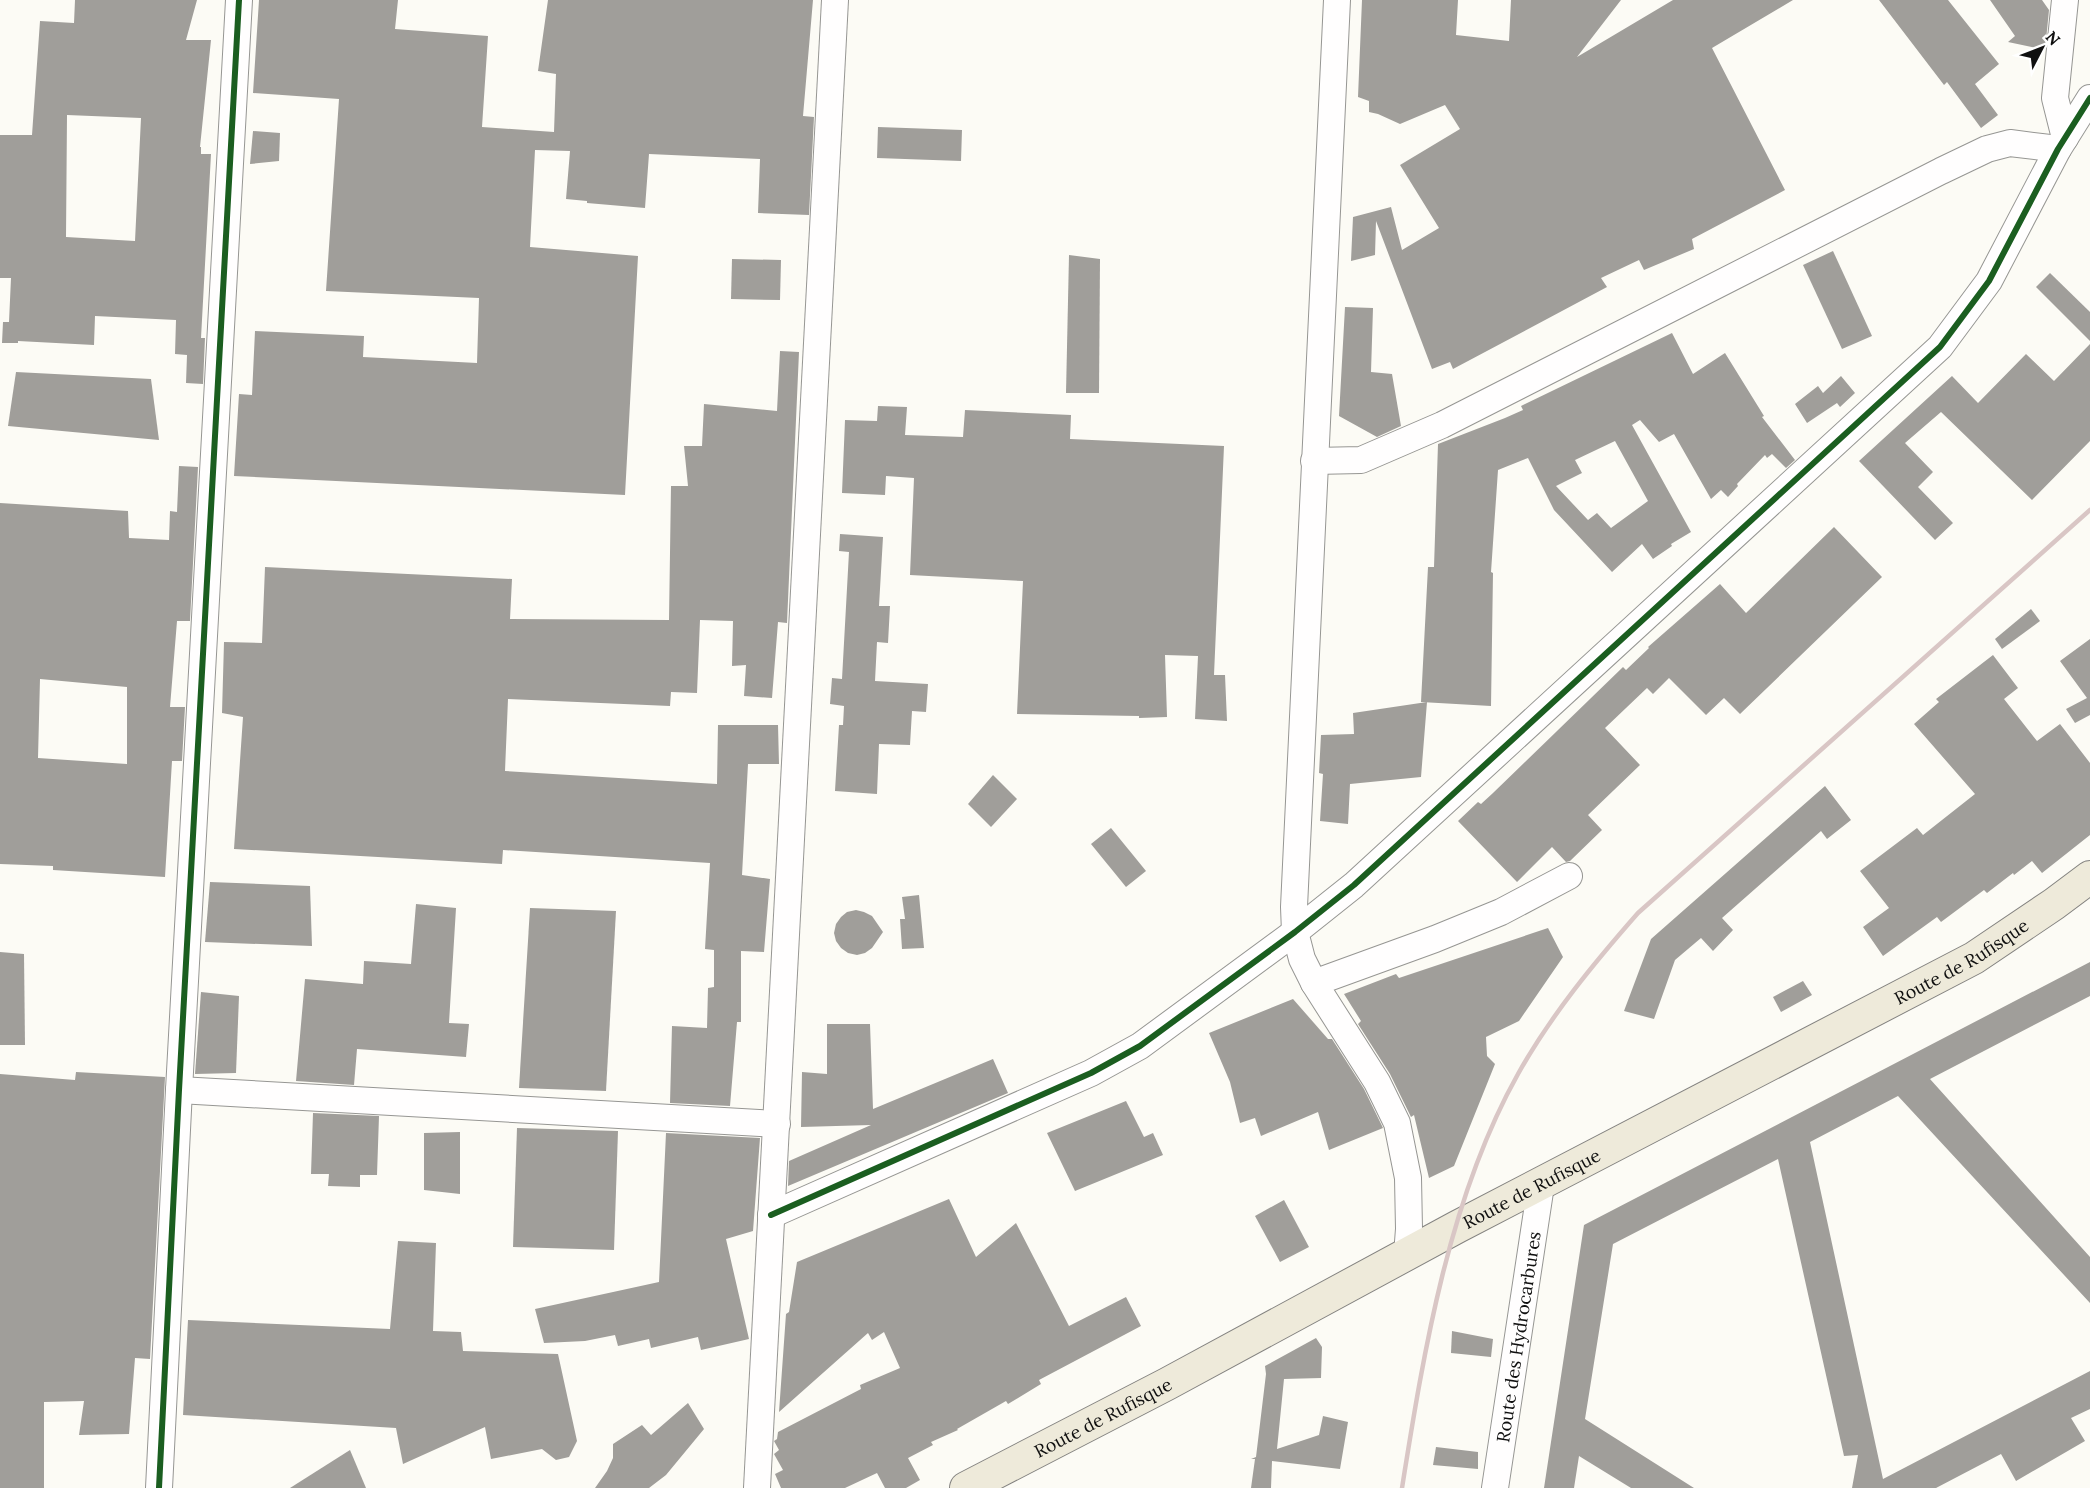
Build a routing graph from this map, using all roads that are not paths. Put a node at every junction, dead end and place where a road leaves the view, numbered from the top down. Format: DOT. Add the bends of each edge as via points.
graph roads {
  1 [pos="239,0"];
  2 [pos="835,0"];
  3 [pos="1337,0"];
  4 [pos="2066,0"];
  5 [pos="2090,98"];
  6 [pos="2061,144"];
  7 [pos="1314,461"];
  8 [pos="1569,876"];
  9 [pos="2090,877"];
  10 [pos="1295,932"];
  11 [pos="1314,983"];
  12 [pos="179,1090"];
  13 [pos="777,1124"];
  14 [pos="1541,1185"];
  15 [pos="771,1215"];
  16 [pos="1407,1255"];
  17 [pos="159,1488"];
  18 [pos="756,1488"];
  19 [pos="966,1488"];
  20 [pos="1495,1488"];
  1 -- 12 [label="street"];
  2 -- 13 [label="street"];
  3 -- 7 [label="street"];
  4 -- 6 [label="street" via="2055,98"];
  5 -- 6 [label="street"];
  6 -- 7 [label="street" via="2010,143 1987,149 1442,425 1361,460"];
  6 -- 10 [label="street" via="1989,281 1940,347 1354,885"];
  7 -- 10 [label="street"];
  8 -- 11 [label="street" via="1501,912"];
  9 -- 14 [label="main road, Route de Rufisque" via="1974,958"];
  10 -- 11 [label="street"];
  10 -- 15 [label="street" via="1140,1046 1091,1073"];
  11 -- 16 [label="street" via="1377,1082 1397,1123 1408,1178"];
  12 -- 13 [label="street"];
  12 -- 17 [label="street"];
  13 -- 15 [label="street"];
  14 -- 16 [label="main road, Route de Rufisque"];
  14 -- 20 [label="street, Route des Hydrocarbures"];
  15 -- 18 [label="street"];
  16 -- 19 [label="main road, Route de Rufisque"];
}
